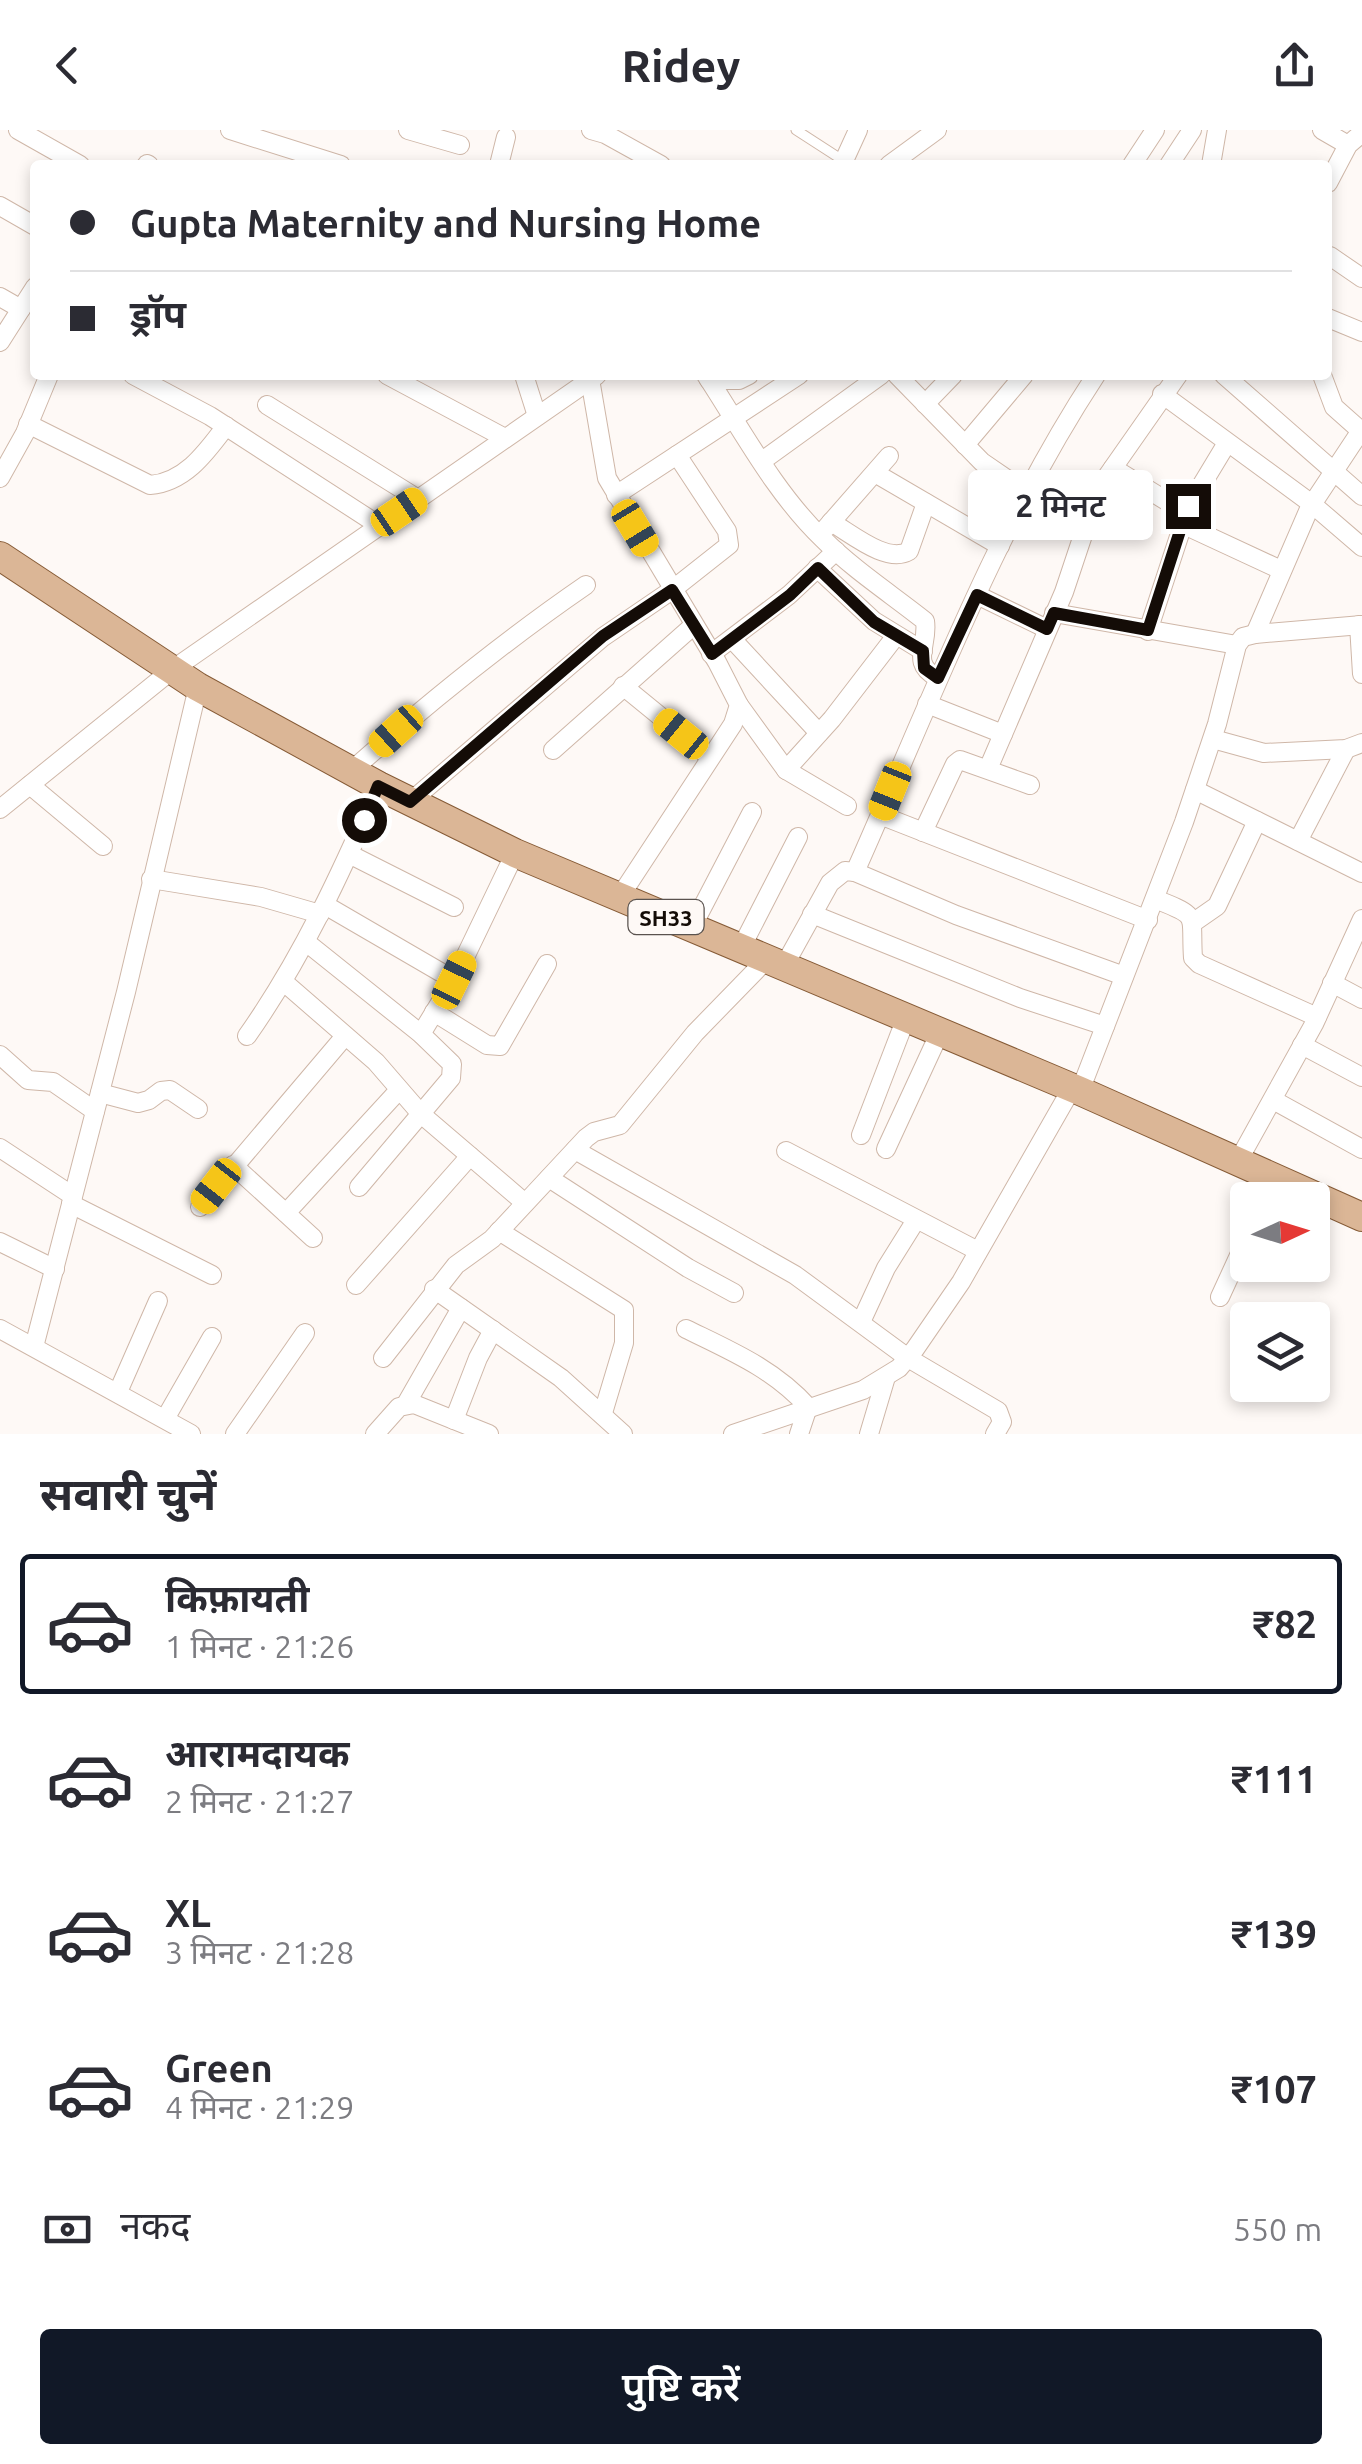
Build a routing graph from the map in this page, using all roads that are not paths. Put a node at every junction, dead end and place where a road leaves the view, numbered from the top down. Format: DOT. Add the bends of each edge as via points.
graph roads {
  1 [pos="18,130"];
  2 [pos="230,130"];
  3 [pos="408,130"];
  4 [pos="592,130"];
  5 [pos="796,130"];
  6 [pos="858,130"];
  7 [pos="937,130"];
  8 [pos="1155,130"];
  9 [pos="1192,130"];
  10 [pos="1217,130"];
  11 [pos="1322,130"];
  12 [pos="506,137"];
  13 [pos="1355,139"];
  14 [pos="460,145"];
  15 [pos="71,160"];
  16 [pos="325,160"];
  17 [pos="500,160"];
  18 [pos="652,160"];
  19 [pos="839,160"];
  20 [pos="844,160"];
  21 [pos="896,160"];
  22 [pos="1135,160"];
  23 [pos="1171,160"];
  24 [pos="1212,160"];
  25 [pos="1332,176"];
  26 [pos="0,206"];
  27 [pos="30,223"];
  28 [pos="1332,257"];
  29 [pos="1362,278"];
  30 [pos="30,295"];
  31 [pos="0,297"];
  32 [pos="21,309"];
  33 [pos="1332,320"];
  34 [pos="1362,332"];
  35 [pos="0,342"];
  36 [pos="47,380"];
  37 [pos="142,380"];
  38 [pos="396,380"];
  39 [pos="526,380"];
  40 [pos="590,380"];
  41 [pos="594,380"];
  42 [pos="710,380"];
  43 [pos="791,380"];
  44 [pos="874,380"];
  45 [pos="906,380"];
  46 [pos="948,380"];
  47 [pos="1020,380"];
  48 [pos="1093,380"];
  49 [pos="1174,380"];
  50 [pos="1230,380"];
  51 [pos="1324,380"];
  52 [pos="1162,394"];
  53 [pos="924,404"];
  54 [pos="267,405"];
  55 [pos="538,416"];
  56 [pos="734,418"];
  57 [pos="28,424"];
  58 [pos="226,426"];
  59 [pos="1362,430"];
  60 [pos="505,438"];
  61 [pos="1227,442"];
  62 [pos="965,445"];
  63 [pos="678,455"];
  64 [pos="889,456"];
  65 [pos="762,461"];
  66 [pos="1113,468"];
  67 [pos="1332,471"];
  68 [pos="875,473"];
  69 [pos="0,478"];
  70 [pos="1026,492"];
  71 [pos="616,495"];
  72 [pos="1362,496"];
  73 [pos="418,499"];
  74 [pos="926,504"];
  75 [pos="1312,504"];
  76 [pos="1184,518"];
  77 [pos="380,526"];
  78 [pos="826,529"];
  79 [pos="1000,546"];
  80 [pos="1362,547"];
  81 [pos="836,551"];
  82 [pos="1,559"];
  83 [pos="818,568"];
  84 [pos="1281,570"];
  85 [pos="586,584"];
  86 [pos="672,590"];
  87 [pos="977,595"];
  88 [pos="1051,621"];
  89 [pos="1360,625"];
  90 [pos="694,626"];
  91 [pos="1148,630"];
  92 [pos="1254,634"];
  93 [pos="894,636"];
  94 [pos="732,639"];
  95 [pos="1236,645"];
  96 [pos="923,651"];
  97 [pos="712,654"];
  98 [pos="172,670"];
  99 [pos="1362,674"];
  100 [pos="938,678"];
  101 [pos="622,686"];
  102 [pos="198,687"];
  103 [pos="928,704"];
  104 [pos="739,705"];
  105 [pos="820,733"];
  106 [pos="1003,734"];
  107 [pos="1213,739"];
  108 [pos="1354,746"];
  109 [pos="553,750"];
  110 [pos="710,757"];
  111 [pos="988,769"];
  112 [pos="786,770"];
  113 [pos="351,772"];
  114 [pos="30,785"];
  115 [pos="1030,785"];
  116 [pos="378,786"];
  117 [pos="1195,790"];
  118 [pos="410,802"];
  119 [pos="847,806"];
  120 [pos="0,809"];
  121 [pos="752,812"];
  122 [pos="880,815"];
  123 [pos="1258,821"];
  124 [pos="923,832"];
  125 [pos="798,837"];
  126 [pos="1298,841"];
  127 [pos="102,846"];
  128 [pos="515,853"];
  129 [pos="349,854"];
  130 [pos="855,872"];
  131 [pos="1362,873"];
  132 [pos="151,879"];
  133 [pos="620,898"];
  134 [pos="1156,898"];
  135 [pos="454,907"];
  136 [pos="322,909"];
  137 [pos="812,914"];
  138 [pos="1148,920"];
  139 [pos="1362,920"];
  140 [pos="1194,922"];
  141 [pos="692,928"];
  142 [pos="306,942"];
  143 [pos="741,948"];
  144 [pos="776,962"];
  145 [pos="547,964"];
  146 [pos="1124,976"];
  147 [pos="454,980"];
  148 [pos="285,982"];
  149 [pos="1332,983"];
  150 [pos="1362,998"];
  151 [pos="434,1012"];
  152 [pos="1317,1017"];
  153 [pos="906,1018"];
  154 [pos="1105,1026"];
  155 [pos="940,1032"];
  156 [pos="421,1034"];
  157 [pos="247,1036"];
  158 [pos="346,1036"];
  159 [pos="1302,1045"];
  160 [pos="0,1055"];
  161 [pos="1362,1077"];
  162 [pos="400,1090"];
  163 [pos="1076,1090"];
  164 [pos="1273,1100"];
  165 [pos="98,1102"];
  166 [pos="198,1109"];
  167 [pos="421,1114"];
  168 [pos="861,1135"];
  169 [pos="0,1148"];
  170 [pos="1362,1148"];
  171 [pos="886,1149"];
  172 [pos="575,1150"];
  173 [pos="786,1151"];
  174 [pos="470,1156"];
  175 [pos="1238,1163"];
  176 [pos="233,1166"];
  177 [pos="549,1178"];
  178 [pos="1259,1182"];
  179 [pos="359,1187"];
  180 [pos="72,1200"];
  181 [pos="526,1203"];
  182 [pos="200,1207"];
  183 [pos="1330,1208"];
  184 [pos="286,1214"];
  185 [pos="1362,1218"];
  186 [pos="916,1220"];
  187 [pos="500,1231"];
  188 [pos="312,1238"];
  189 [pos="0,1242"];
  190 [pos="978,1251"];
  191 [pos="55,1269"];
  192 [pos="212,1275"];
  193 [pos="1230,1276"];
  194 [pos="356,1285"];
  195 [pos="434,1289"];
  196 [pos="734,1293"];
  197 [pos="1220,1298"];
  198 [pos="158,1301"];
  199 [pos="462,1308"];
  200 [pos="860,1322"];
  201 [pos="0,1329"];
  202 [pos="493,1330"];
  203 [pos="686,1330"];
  204 [pos="305,1333"];
  205 [pos="212,1338"];
  206 [pos="34,1348"];
  207 [pos="383,1358"];
  208 [pos="908,1358"];
  209 [pos="886,1377"];
  210 [pos="118,1392"];
  211 [pos="406,1404"];
  212 [pos="808,1407"];
  213 [pos="603,1413"];
  214 [pos="165,1419"];
  215 [pos="454,1420"];
  216 [pos="767,1427"];
  217 [pos="191,1434"];
  218 [pos="234,1434"];
  219 [pos="375,1434"];
  220 [pos="489,1434"];
  221 [pos="623,1434"];
  222 [pos="733,1434"];
  223 [pos="798,1434"];
  224 [pos="868,1434"];
  225 [pos="995,1434"];
  1 -- 15 [label="street"];
  2 -- 16 [label="street"];
  3 -- 14 [label="street"];
  4 -- 18 [label="street"];
  5 -- 19 [label="lane"];
  6 -- 20 [label="street"];
  7 -- 21 [label="street"];
  8 -- 22 [label="street"];
  9 -- 23 [label="street"];
  10 -- 24 [label="street"];
  11 -- 13 [label="street"];
  12 -- 17 [label="street"];
  13 -- 25 [label="street"];
  26 -- 27 [label="street"];
  28 -- 29 [label="street"];
  30 -- 32 [label="street"];
  31 -- 32 [label="street"];
  32 -- 35 [label="street"];
  33 -- 34 [label="street"];
  36 -- 57 [label="street"];
  37 -- 58 [label="street"];
  38 -- 60 [label="street"];
  39 -- 55 [label="street"];
  40 -- 55 [label="street"];
  41 -- 71 [label="street" via="602,461"];
  42 -- 56 [label="street"];
  43 -- 56 [label="street"];
  44 -- 65 [label="street"];
  45 -- 53 [label="street"];
  46 -- 53 [label="street"];
  47 -- 62 [label="street"];
  48 -- 70 [label="street"];
  49 -- 52 [label="street"];
  50 -- 67 [label="street"];
  51 -- 59 [label="street" via="1334,407"];
  52 -- 61 [label="street"];
  52 -- 66 [label="street"];
  53 -- 62 [label="street"];
  54 -- 73 [label="street"];
  55 -- 60 [label="street"];
  56 -- 63 [label="street"];
  56 -- 65 [label="street"];
  57 -- 58 [label="street" via="150,484 193,466"];
  57 -- 69 [label="street"];
  58 -- 77 [label="street"];
  59 -- 67 [label="street"];
  60 -- 73 [label="street"];
  61 -- 75 [label="street"];
  61 -- 76 [label="street"];
  62 -- 70 [label="street"];
  63 -- 71 [label="street"];
  63 -- 86 [label="street" via="730,545"];
  64 -- 68 [label="street"];
  65 -- 78 [label="street"];
  66 -- 76 [label="street"];
  66 -- 88 [label="street"];
  67 -- 72 [label="street"];
  67 -- 75 [label="street"];
  68 -- 74 [label="street"];
  68 -- 78 [label="street"];
  70 -- 79 [label="street"];
  71 -- 86 [label="street"];
  73 -- 77 [label="street"];
  74 -- 78 [label="street" via="904,555"];
  74 -- 79 [label="street"];
  75 -- 80 [label="street"];
  75 -- 84 [label="street"];
  76 -- 84 [label="street"];
  76 -- 91 [label="street"];
  77 -- 98 [label="street"];
  78 -- 81 [label="street"];
  79 -- 87 [label="street"];
  81 -- 83 [label="street"];
  81 -- 96 [label="street" via="926,622"];
  82 -- 98 [label="main road, SH33"];
  83 -- 93 [label="street"];
  83 -- 94 [label="street"];
  84 -- 92 [label="street"];
  85 -- 113 [label="street" via="442,691"];
  86 -- 90 [label="street"];
  86 -- 118 [label="street" via="603,636"];
  87 -- 88 [label="street"];
  87 -- 100 [label="street"];
  88 -- 91 [label="street"];
  88 -- 106 [label="street"];
  89 -- 92 [label="street"];
  89 -- 99 [label="street"];
  90 -- 97 [label="street"];
  90 -- 101 [label="street"];
  91 -- 95 [label="street"];
  92 -- 95 [label="street"];
  93 -- 96 [label="street"];
  93 -- 105 [label="street"];
  94 -- 97 [label="street"];
  94 -- 105 [label="street"];
  95 -- 107 [label="street"];
  96 -- 100 [label="street" via="924,668"];
  97 -- 104 [label="street"];
  98 -- 102 [label="main road, SH33"];
  98 -- 114 [label="street"];
  100 -- 103 [label="street"];
  101 -- 109 [label="street"];
  101 -- 110 [label="street"];
  102 -- 113 [label="main road, SH33"];
  102 -- 132 [label="street"];
  103 -- 106 [label="street"];
  103 -- 122 [label="street"];
  104 -- 110 [label="street"];
  104 -- 112 [label="street"];
  105 -- 112 [label="street"];
  106 -- 111 [label="street"];
  107 -- 108 [label="street" via="1264,753"];
  107 -- 117 [label="street"];
  108 -- 126 [label="street"];
  110 -- 133 [label="street"];
  111 -- 115 [label="street"];
  111 -- 124 [label="street" via="965,760 954,764"];
  112 -- 119 [label="street"];
  113 -- 116 [label="main road, SH33"];
  114 -- 120 [label="street"];
  114 -- 127 [label="street"];
  116 -- 118 [label="main road, SH33"];
  116 -- 129 [label="street"];
  117 -- 123 [label="street"];
  117 -- 134 [label="street"];
  118 -- 128 [label="main road, SH33"];
  121 -- 141 [label="street"];
  122 -- 124 [label="street"];
  122 -- 130 [label="street"];
  123 -- 126 [label="street"];
  123 -- 140 [label="street" via="1216,906"];
  124 -- 138 [label="street"];
  125 -- 143 [label="street"];
  126 -- 131 [label="street"];
  128 -- 133 [label="main road, SH33"];
  128 -- 147 [label="street"];
  129 -- 135 [label="street"];
  129 -- 136 [label="street"];
  130 -- 137 [label="street" via="838,875"];
  130 -- 146 [label="street"];
  132 -- 136 [label="street"];
  132 -- 165 [label="street"];
  133 -- 141 [label="main road, SH33"];
  134 -- 138 [label="street"];
  134 -- 140 [label="street"];
  136 -- 142 [label="street"];
  136 -- 147 [label="street"];
  137 -- 144 [label="street"];
  137 -- 154 [label="street"];
  138 -- 146 [label="street"];
  139 -- 149 [label="street"];
  140 -- 152 [label="street" via="1199,964"];
  141 -- 143 [label="main road, SH33"];
  142 -- 148 [label="street"];
  142 -- 156 [label="street"];
  143 -- 144 [label="main road, SH33"];
  144 -- 153 [label="main road, SH33"];
  144 -- 172 [label="street" via="695,1033 620,1126 594,1132"];
  145 -- 151 [label="street" via="500,1046 487,1045"];
  146 -- 154 [label="street"];
  147 -- 151 [label="street"];
  148 -- 157 [label="street"];
  148 -- 158 [label="street"];
  149 -- 150 [label="street"];
  149 -- 152 [label="street"];
  151 -- 156 [label="street"];
  152 -- 159 [label="street"];
  153 -- 155 [label="main road, SH33"];
  153 -- 168 [label="street"];
  154 -- 163 [label="street"];
  155 -- 163 [label="main road, SH33"];
  155 -- 171 [label="street"];
  156 -- 167 [label="street" via="449,1059 452,1072"];
  158 -- 162 [label="street"];
  158 -- 176 [label="street"];
  159 -- 161 [label="street"];
  159 -- 164 [label="street"];
  160 -- 165 [label="street" via="28,1080 53,1082"];
  162 -- 167 [label="street"];
  162 -- 184 [label="street"];
  163 -- 175 [label="main road, SH33"];
  163 -- 190 [label="street"];
  164 -- 170 [label="street"];
  164 -- 175 [label="street"];
  165 -- 166 [label="street" via="138,1103 170,1090"];
  165 -- 180 [label="street"];
  167 -- 174 [label="street"];
  167 -- 179 [label="street"];
  169 -- 180 [label="street"];
  172 -- 177 [label="street"];
  172 -- 200 [label="street" via="795,1276"];
  173 -- 186 [label="street"];
  174 -- 181 [label="street"];
  174 -- 194 [label="street"];
  175 -- 178 [label="main road, SH33"];
  176 -- 182 [label="street"];
  176 -- 184 [label="street"];
  177 -- 181 [label="street"];
  177 -- 196 [label="street"];
  180 -- 191 [label="street"];
  180 -- 192 [label="street"];
  181 -- 187 [label="street"];
  183 -- 185 [label="main road, SH33"];
  184 -- 188 [label="street"];
  186 -- 190 [label="street"];
  186 -- 200 [label="street"];
  187 -- 195 [label="street"];
  187 -- 213 [label="street" via="624,1310 624,1343"];
  189 -- 191 [label="street"];
  190 -- 208 [label="street"];
  191 -- 206 [label="street"];
  193 -- 197 [label="street"];
  195 -- 199 [label="street"];
  195 -- 207 [label="street"];
  198 -- 210 [label="street"];
  199 -- 202 [label="street"];
  199 -- 211 [label="street"];
  200 -- 208 [label="street"];
  201 -- 206 [label="street"];
  202 -- 213 [label="street"];
  202 -- 215 [label="street"];
  203 -- 212 [label="street" via="782,1380"];
  204 -- 218 [label="street"];
  205 -- 214 [label="street"];
  206 -- 210 [label="street"];
  208 -- 209 [label="street"];
  208 -- 225 [label="street" via="998,1410 1002,1422"];
  209 -- 212 [label="street"];
  209 -- 224 [label="street"];
  210 -- 214 [label="street"];
  211 -- 215 [label="street"];
  211 -- 219 [label="street"];
  212 -- 216 [label="street"];
  212 -- 223 [label="street"];
  213 -- 221 [label="street"];
  214 -- 217 [label="street"];
  215 -- 220 [label="street"];
  216 -- 222 [label="street"];
}
